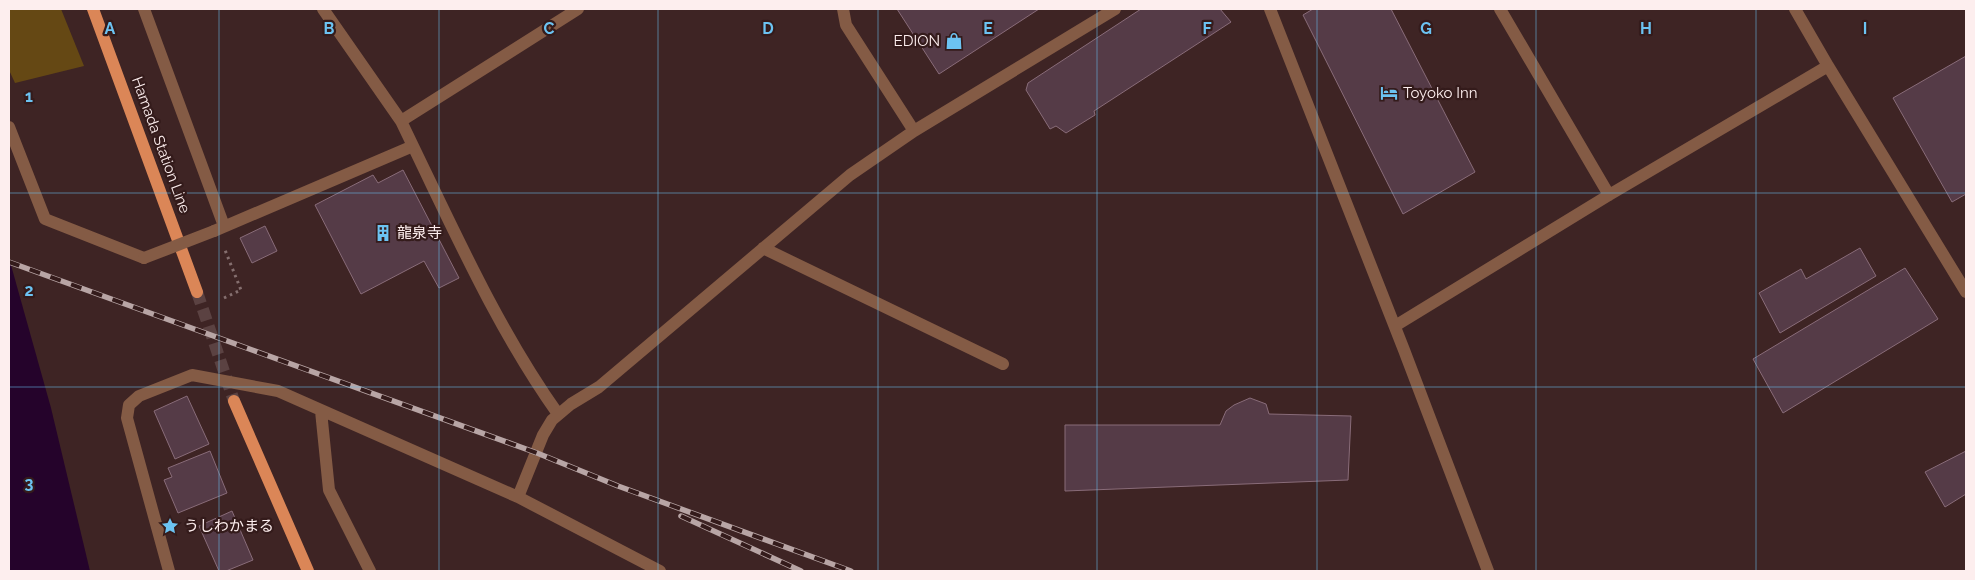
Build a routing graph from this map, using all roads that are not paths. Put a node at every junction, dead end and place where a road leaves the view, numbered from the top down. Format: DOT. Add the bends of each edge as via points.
graph roads {
  1 [pos="93,9"];
  2 [pos="144,9"];
  3 [pos="324,9"];
  4 [pos="578,9"];
  5 [pos="843,9"];
  6 [pos="1115,9"];
  7 [pos="1270,9"];
  8 [pos="1500,9"];
  9 [pos="1795,9"];
  10 [pos="1828,66"];
  11 [pos="401,122"];
  12 [pos="9,127"];
  13 [pos="914,131"];
  14 [pos="413,146"];
  15 [pos="1609,195"];
  16 [pos="219,228"];
  17 [pos="763,248"];
  18 [pos="197,292"];
  19 [pos="1966,292"];
  20 [pos="1395,326"];
  21 [pos="1003,364"];
  22 [pos="234,401"];
  23 [pos="321,411"];
  24 [pos="558,414"];
  25 [pos="518,497"];
  26 [pos="169,571"];
  27 [pos="308,571"];
  28 [pos="370,571"];
  29 [pos="660,571"];
  30 [pos="1488,571"];
  1 -- 18 [label="main road, Hamada Station Line"];
  2 -- 16 [label="street"];
  3 -- 11 [label="street"];
  4 -- 11 [label="street"];
  5 -- 13 [label="street" via="846,25"];
  6 -- 13 [label="street"];
  7 -- 20 [label="street"];
  8 -- 15 [label="street"];
  9 -- 10 [label="street"];
  10 -- 15 [label="street"];
  10 -- 19 [label="street"];
  11 -- 14 [label="street"];
  12 -- 16 [label="street, bridge" via="45,219 144,258"];
  13 -- 17 [label="street" via="850,175"];
  14 -- 16 [label="street"];
  14 -- 24 [label="street" via="476,277 531,376"];
  15 -- 20 [label="street"];
  17 -- 21 [label="street"];
  17 -- 24 [label="street" via="598,387"];
  20 -- 30 [label="street"];
  22 -- 27 [label="main road"];
  23 -- 25 [label="street"];
  23 -- 26 [label="street" via="278,391 192,375 139,396 129,404 128,418"];
  23 -- 28 [label="street" via="329,490"];
  24 -- 25 [label="street" via="543,435"];
  25 -- 29 [label="street"];
}
